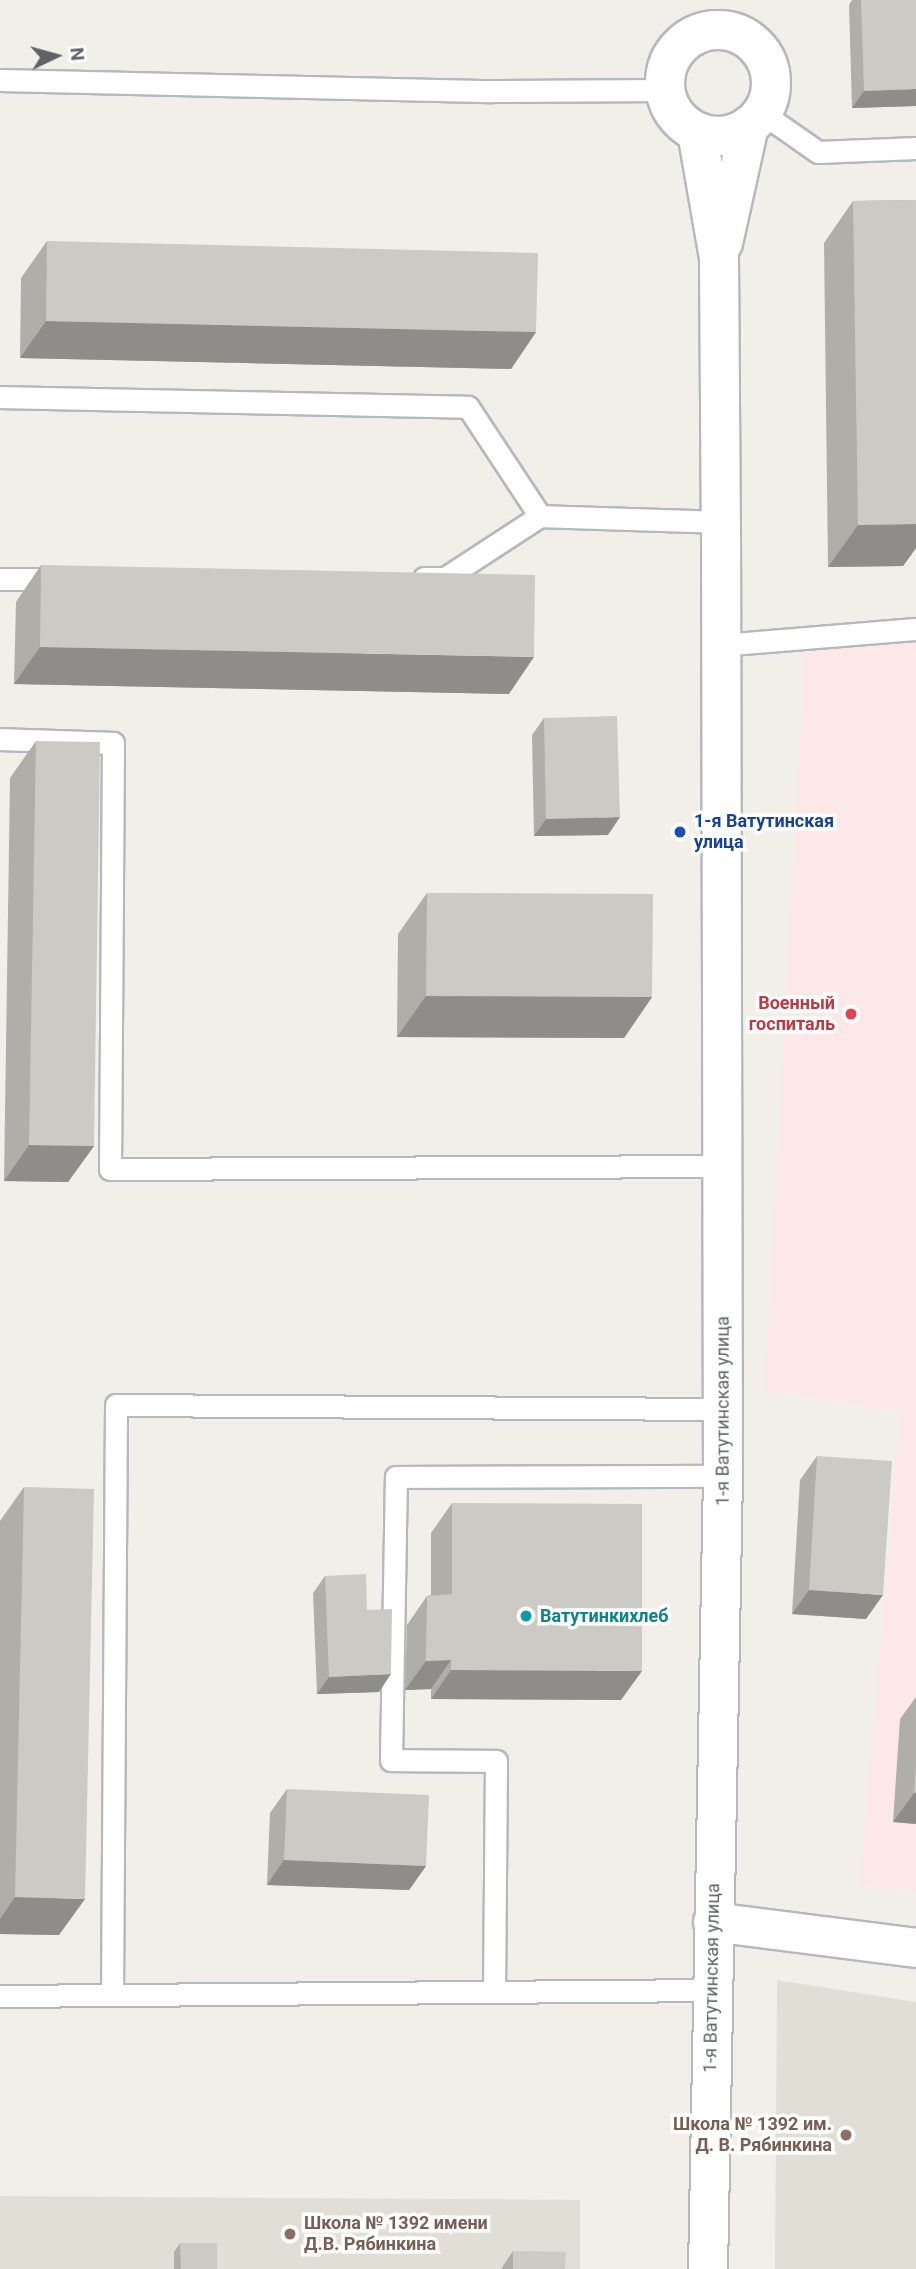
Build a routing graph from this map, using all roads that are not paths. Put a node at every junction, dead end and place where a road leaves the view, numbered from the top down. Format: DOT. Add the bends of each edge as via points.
graph roads {
  1 [pos="720,15"];
  2 [pos="0,80"];
  3 [pos="665,90"];
  4 [pos="756,119"];
  5 [pos="696,132"];
  6 [pos="916,148"];
  7 [pos="719,258"];
  8 [pos="0,397"];
  9 [pos="540,516"];
  10 [pos="721,522"];
  11 [pos="403,578"];
  12 [pos="0,579"];
  13 [pos="83,579"];
  14 [pos="916,629"];
  15 [pos="720,645"];
  16 [pos="0,739"];
  17 [pos="723,1166"];
  18 [pos="723,1409"];
  19 [pos="723,1476"];
  20 [pos="713,1922"];
  21 [pos="916,1948"];
  22 [pos="711,1990"];
  23 [pos="494,1992"];
  24 [pos="0,1996"];
  25 [pos="112,1996"];
  26 [pos="708,2269"];
  1 -- 3 [label="street" via="686,41 670,63"];
  1 -- 4 [label="street" via="754,45 771,77"];
  2 -- 3 [label="lane" via="492,91"];
  3 -- 5 [label="street" via="681,122"];
  4 -- 5 [label="street" via="733,135"];
  4 -- 6 [label="lane" via="818,152"];
  4 -- 7 [label="street, 1-я Ватутинская улица"];
  5 -- 7 [label="street, 1-я Ватутинская улица"];
  7 -- 10 [label="street, 1-я Ватутинская улица"];
  8 -- 9 [label="lane" via="468,407"];
  9 -- 10 [label="lane"];
  9 -- 11 [label="lane" via="445,578"];
  10 -- 15 [label="street, 1-я Ватутинская улица"];
  12 -- 13 [label="lane"];
  14 -- 15 [label="lane"];
  15 -- 17 [label="street, 1-я Ватутинская улица"];
  16 -- 17 [label="lane" via="113,743 110,1169"];
  17 -- 18 [label="street, 1-я Ватутинская улица"];
  18 -- 19 [label="street, 1-я Ватутинская улица"];
  18 -- 25 [label="lane" via="116,1405"];
  19 -- 20 [label="street, 1-я Ватутинская улица"];
  19 -- 23 [label="lane" via="396,1477 391,1760 496,1760"];
  20 -- 21 [label="street"];
  20 -- 22 [label="street, 1-я Ватутинская улица"];
  22 -- 23 [label="lane"];
  22 -- 26 [label="street, 1-я Ватутинская улица"];
  23 -- 25 [label="lane"];
  24 -- 25 [label="lane"];
}
